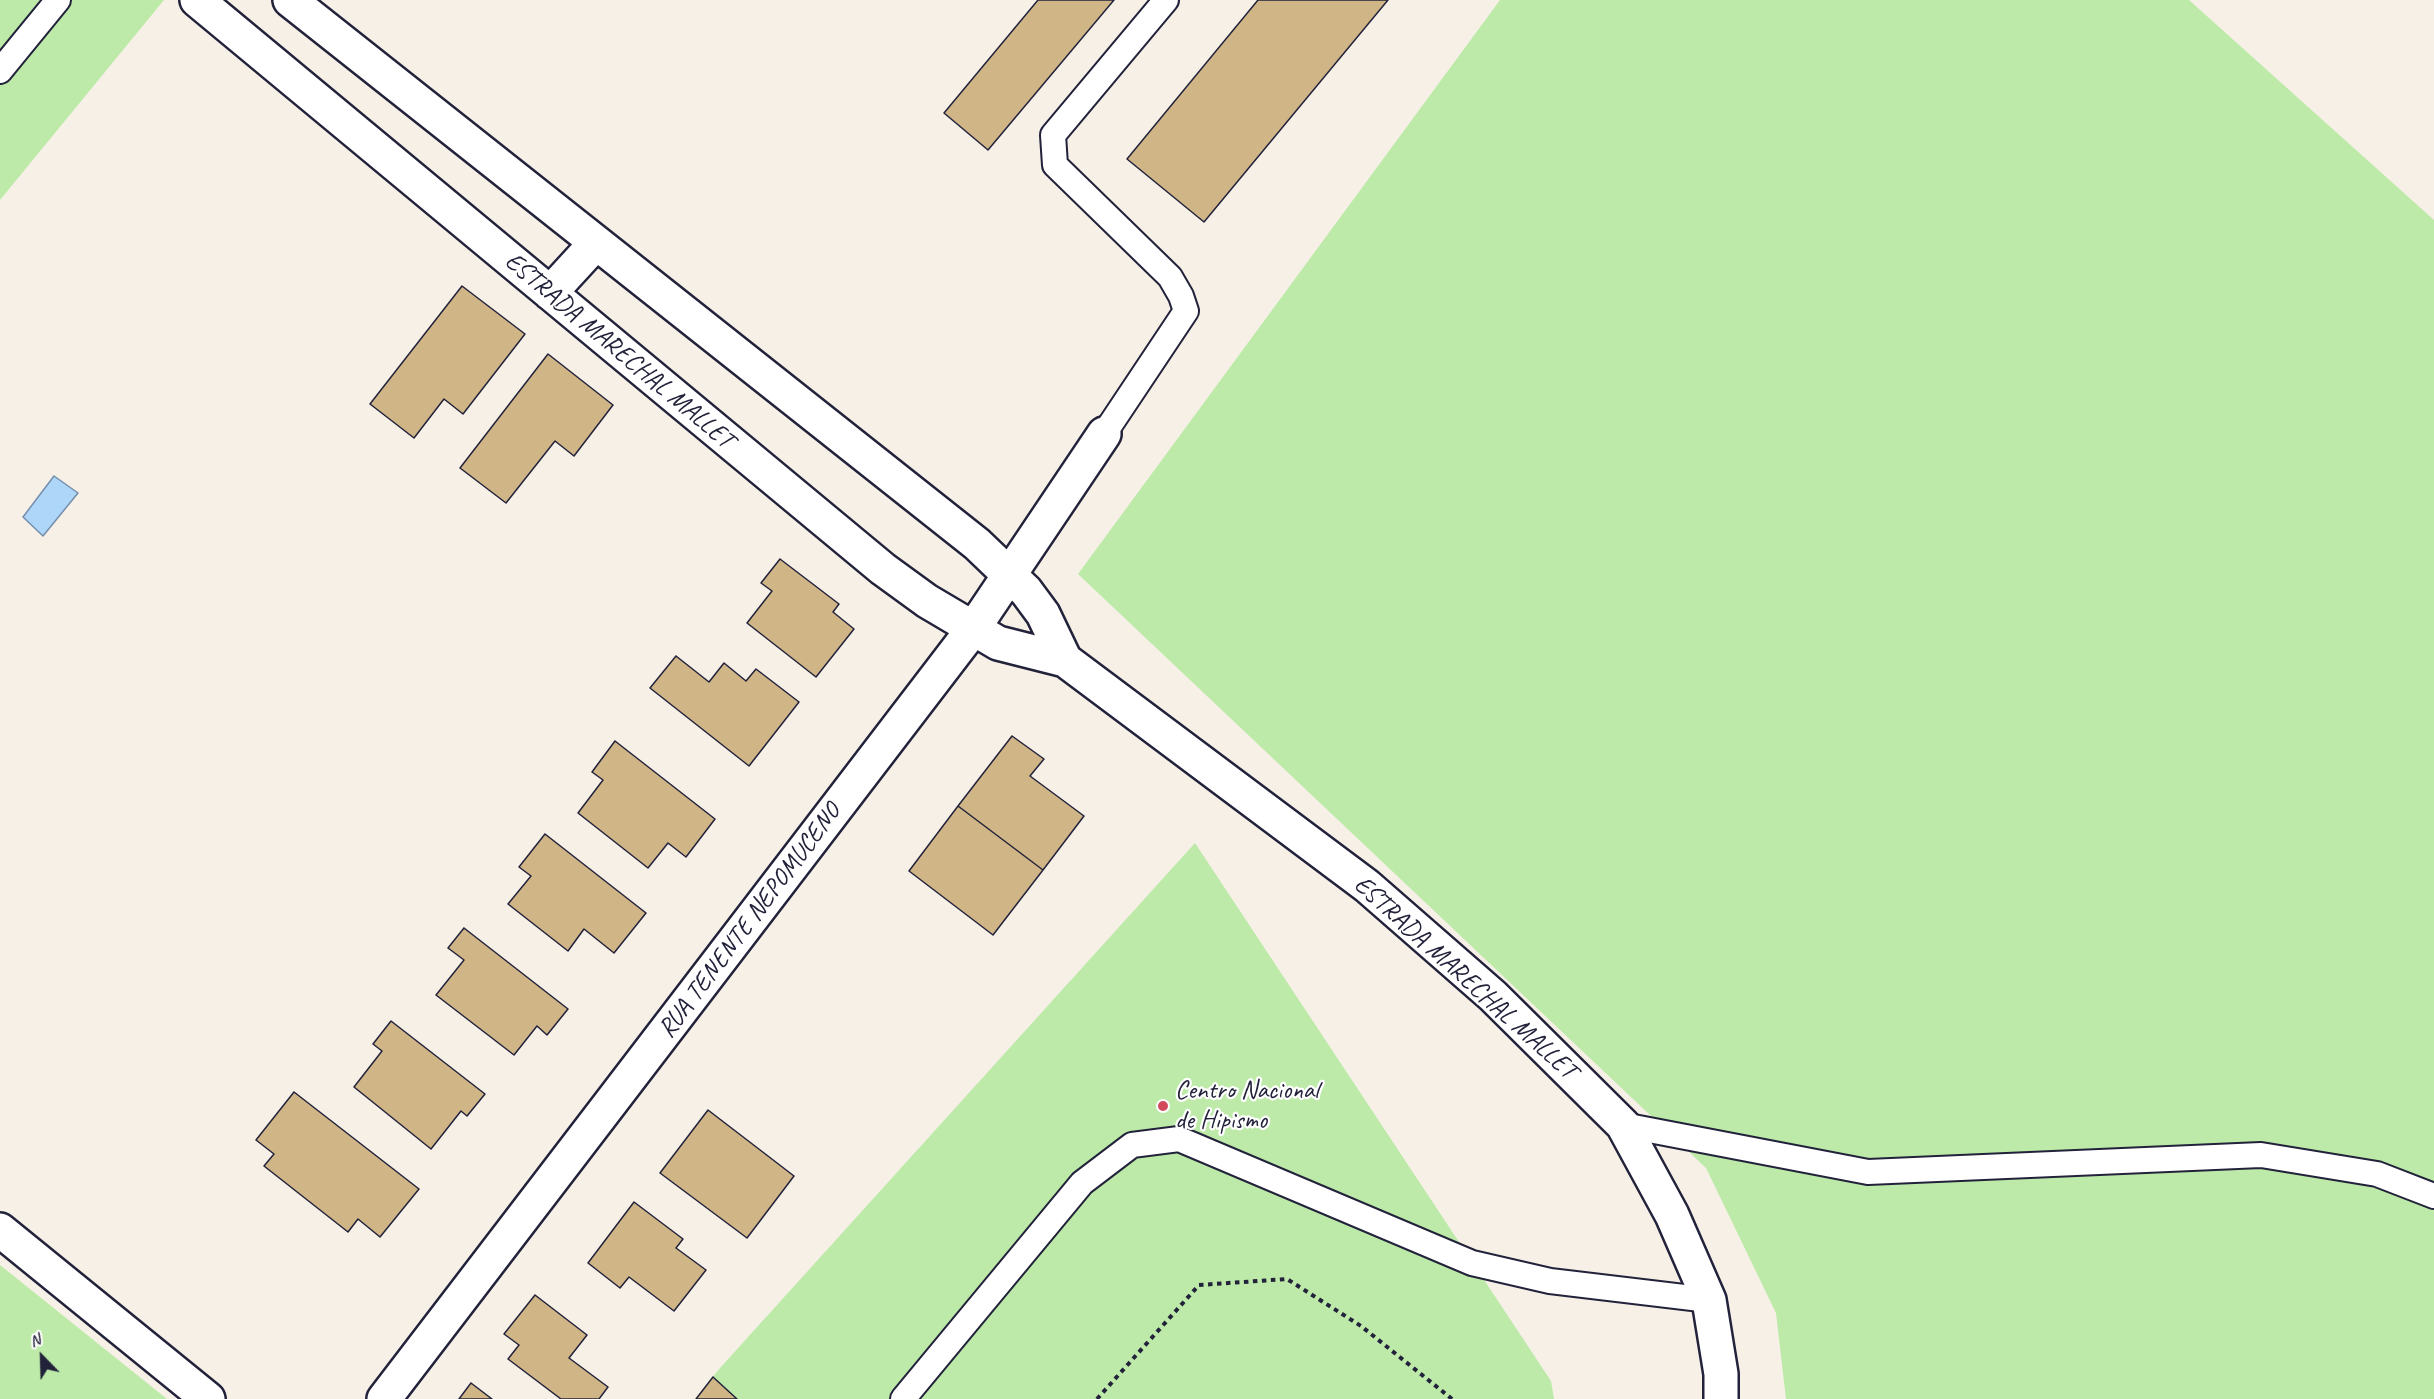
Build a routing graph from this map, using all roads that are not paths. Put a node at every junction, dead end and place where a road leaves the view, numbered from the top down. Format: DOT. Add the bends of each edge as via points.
graph roads {
  1 [pos="58,0"];
  2 [pos="197,0"];
  3 [pos="290,0"];
  4 [pos="1166,0"];
  5 [pos="0,71"];
  6 [pos="595,244"];
  7 [pos="550,293"];
  8 [pos="1104,435"];
  9 [pos="1012,575"];
  10 [pos="973,630"];
  11 [pos="1065,660"];
  12 [pos="1623,1125"];
  13 [pos="2434,1196"];
  14 [pos="0,1230"];
  15 [pos="1709,1300"];
  16 [pos="208,1399"];
  17 [pos="384,1399"];
  18 [pos="903,1399"];
  19 [pos="1721,1399"];
  1 -- 5 [label="lane"];
  2 -- 7 [label="street, ESTRADA MARECHAL MALLET"];
  3 -- 6 [label="street, ESTRADA MARECHAL MALLET"];
  4 -- 8 [label="lane" via="1053,135 1055,165 1170,277 1186,311"];
  6 -- 7 [label="street"];
  6 -- 9 [label="street, ESTRADA MARECHAL MALLET"];
  7 -- 10 [label="street, ESTRADA MARECHAL MALLET" via="883,569"];
  8 -- 9 [label="street, RUA TENENTE NEPOMUCENO"];
  9 -- 10 [label="street, RUA TENENTE NEPOMUCENO"];
  9 -- 11 [label="street, ESTRADA MARECHAL MALLET" via="1043,614"];
  10 -- 11 [label="street, ESTRADA MARECHAL MALLET" via="1009,647"];
  10 -- 17 [label="street, RUA TENENTE NEPOMUCENO"];
  11 -- 12 [label="street, ESTRADA MARECHAL MALLET" via="1367,886 1493,996"];
  12 -- 13 [label="lane" via="1868,1172 2261,1155 2377,1174"];
  12 -- 15 [label="street, ESTRADA MARECHAL MALLET" via="1672,1215"];
  14 -- 16 [label="street"];
  15 -- 18 [label="lane" via="1550,1281 1472,1263 1179,1139 1132,1145 1082,1183"];
  15 -- 19 [label="street, ESTRADA MARECHAL MALLET"];
}
